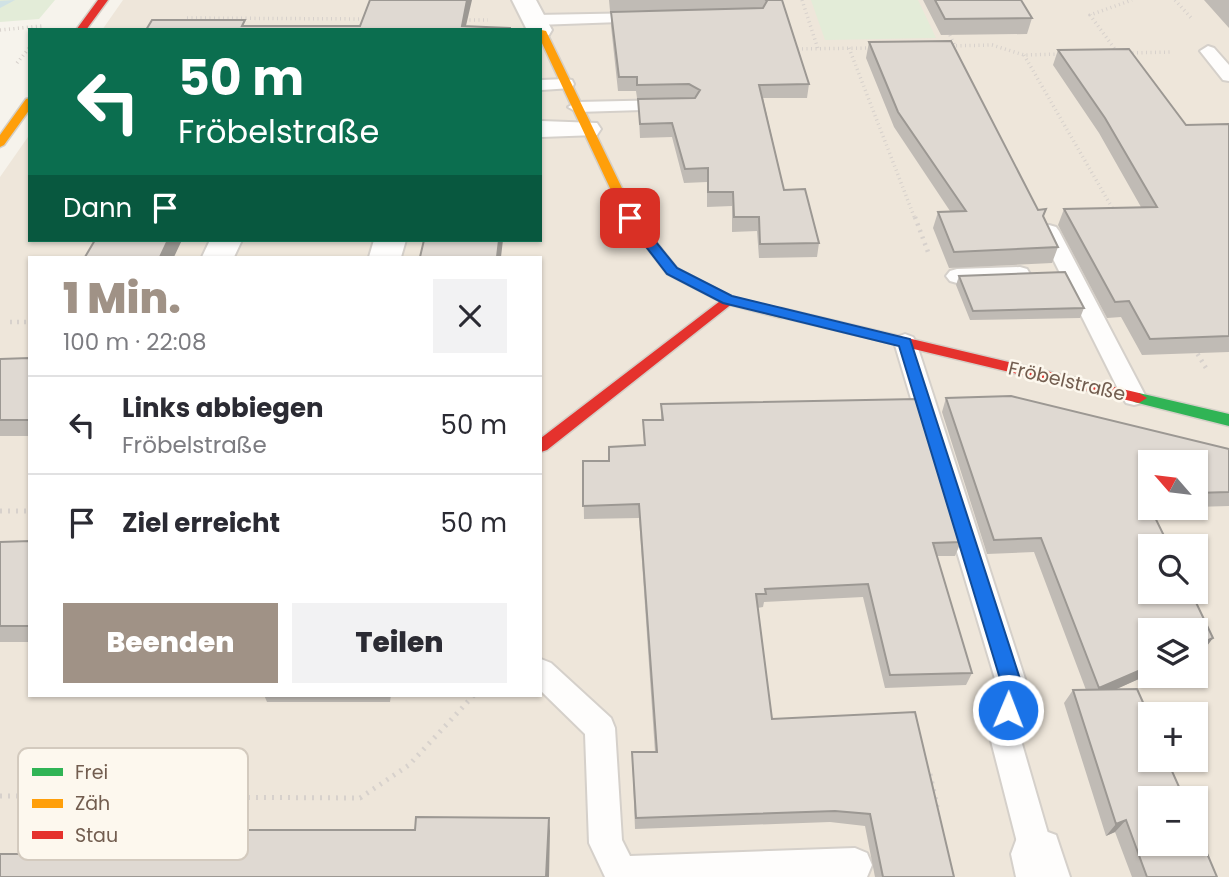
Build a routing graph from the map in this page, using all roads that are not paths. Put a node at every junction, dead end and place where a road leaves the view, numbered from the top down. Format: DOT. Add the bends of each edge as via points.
graph roads {
  1 [pos="103,0"];
  2 [pos="661,18"];
  3 [pos="535,20"];
  4 [pos="82,28"];
  5 [pos="542,34"];
  6 [pos="1208,51"];
  7 [pos="1229,76"];
  8 [pos="566,84"];
  9 [pos="542,85"];
  10 [pos="28,104"];
  11 [pos="688,105"];
  12 [pos="582,118"];
  13 [pos="542,129"];
  14 [pos="0,143"];
  15 [pos="1049,231"];
  16 [pos="1070,272"];
  17 [pos="957,276"];
  18 [pos="727,300"];
  19 [pos="905,342"];
  20 [pos="1134,397"];
  21 [pos="1229,419"];
  22 [pos="546,436"];
  23 [pos="542,673"];
  24 [pos="855,865"];
  25 [pos="1040,866"];
  1 -- 4 [label="street"];
  2 -- 3 [label="lane"];
  5 -- 8 [label="street, Fröbelstraße"];
  6 -- 7 [label="lane"];
  8 -- 9 [label="lane"];
  8 -- 12 [label="street, Fröbelstraße"];
  10 -- 14 [label="street"];
  11 -- 12 [label="lane"];
  12 -- 13 [label="street"];
  12 -- 18 [label="street, Fröbelstraße" via="630,218 672,271"];
  15 -- 16 [label="lane"];
  16 -- 17 [label="lane"];
  16 -- 20 [label="lane"];
  18 -- 19 [label="street, Fröbelstraße"];
  18 -- 22 [label="street"];
  19 -- 20 [label="street, Fröbelstraße"];
  19 -- 25 [label="lane" via="1011,682 1005,737"];
  20 -- 21 [label="street, Fröbelstraße"];
  23 -- 24 [label="lane" via="600,729 606,843 621,873"];
}
